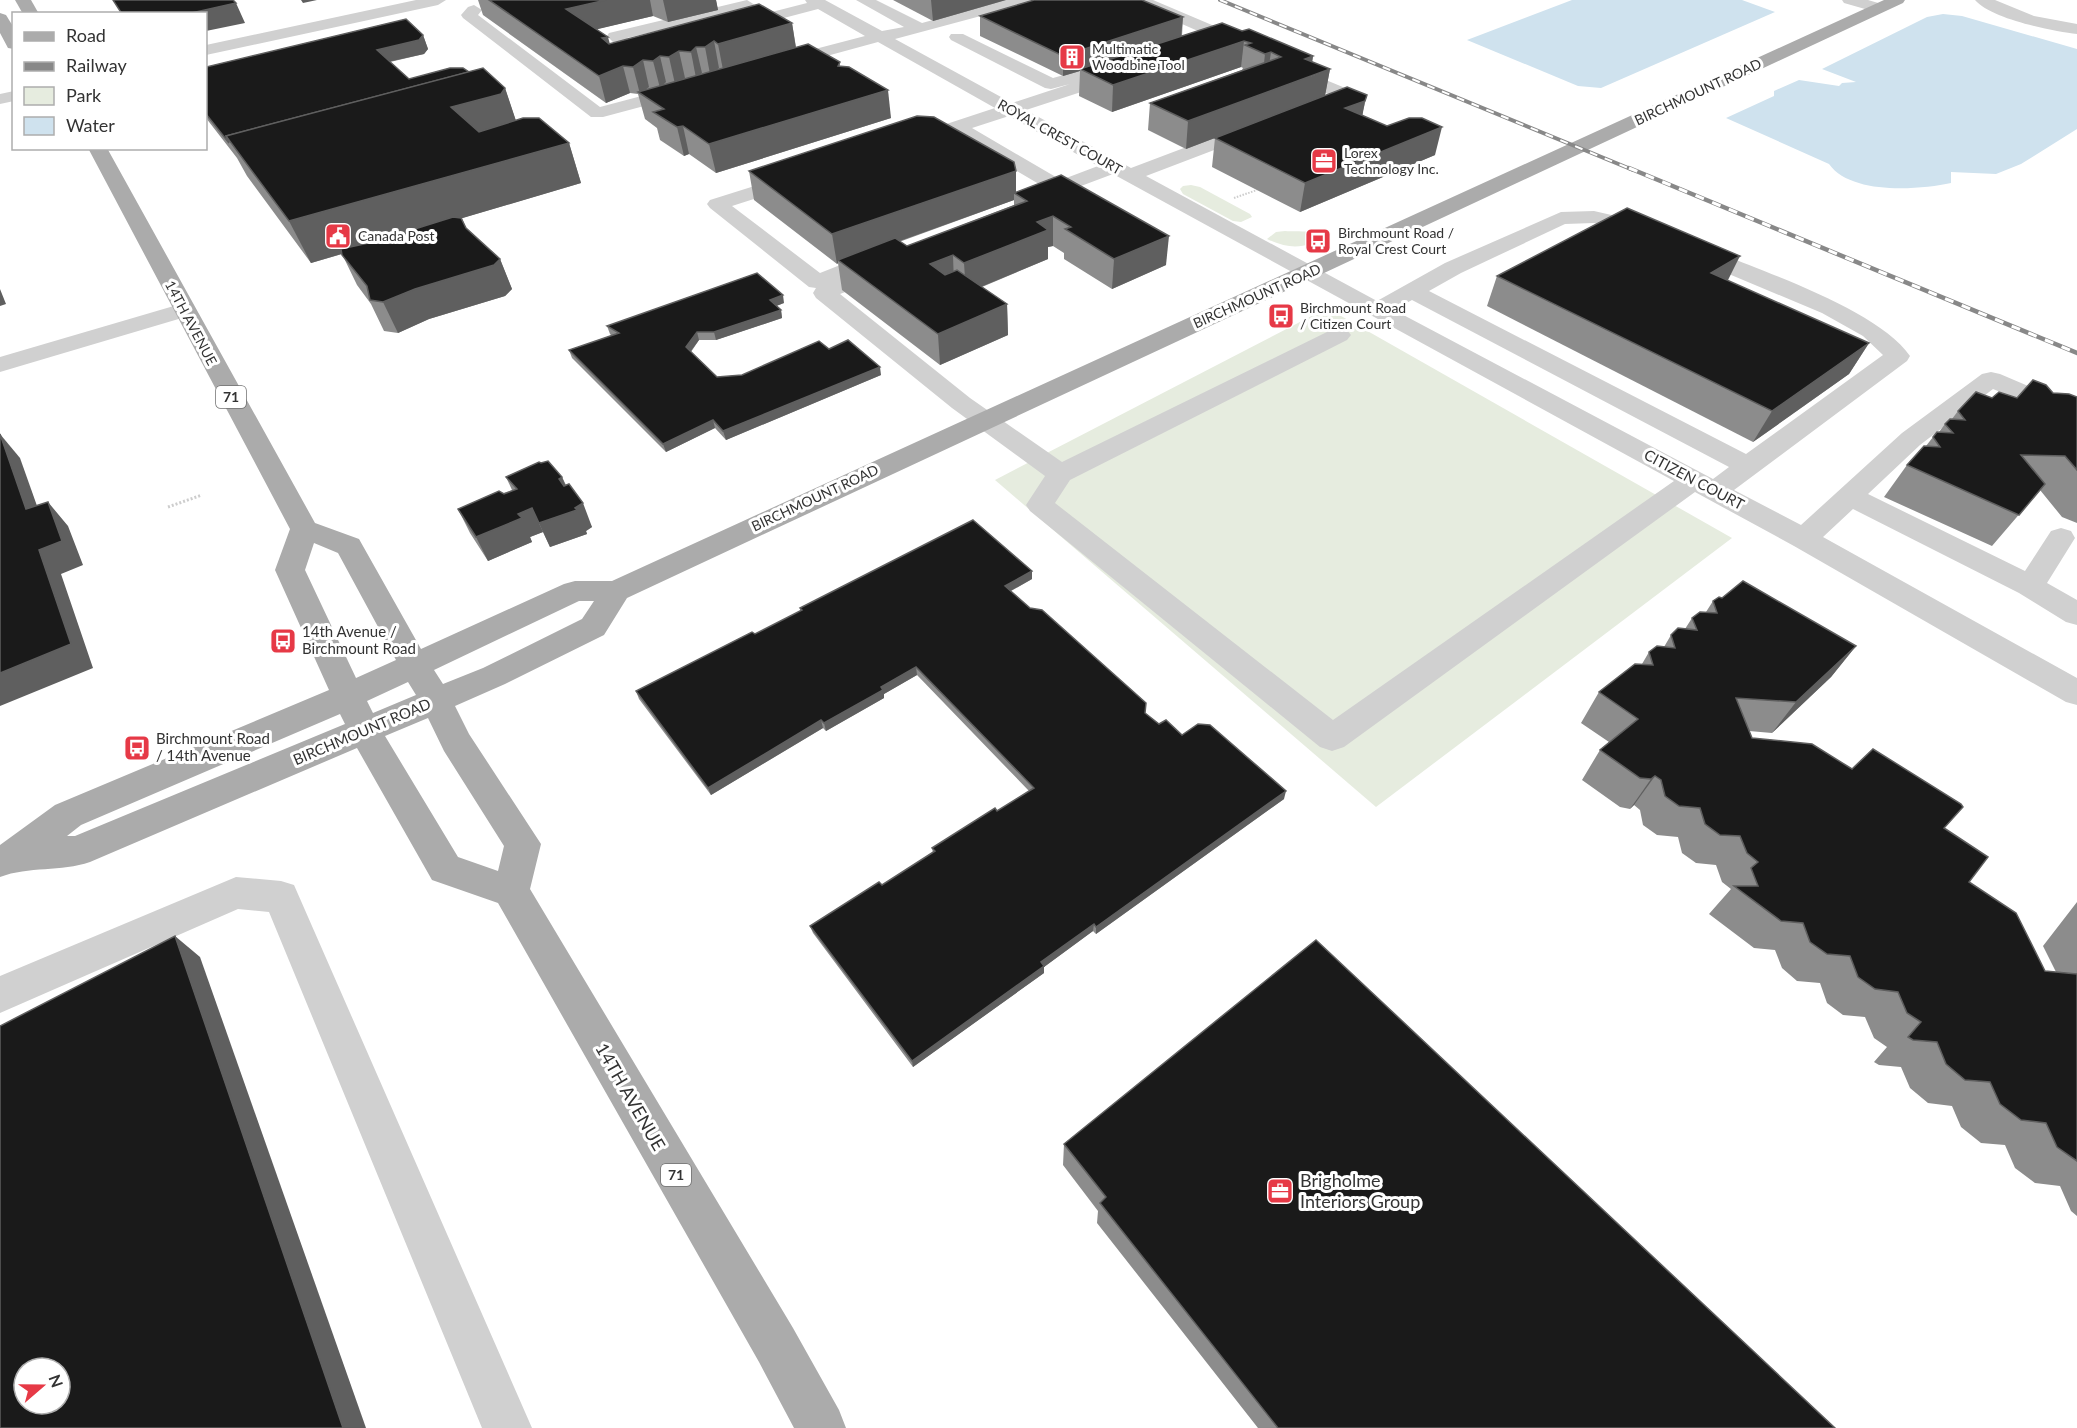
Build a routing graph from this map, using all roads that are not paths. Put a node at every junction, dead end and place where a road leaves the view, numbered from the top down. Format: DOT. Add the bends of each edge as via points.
graph roads {
  1 [pos="438,0"];
  2 [pos="459,0"];
  3 [pos="864,0"];
  4 [pos="1023,0"];
  5 [pos="1140,0"];
  6 [pos="1850,0"];
  7 [pos="1897,0"];
  8 [pos="1983,0"];
  9 [pos="743,2"];
  10 [pos="816,2"];
  11 [pos="1879,8"];
  12 [pos="769,17"];
  13 [pos="0,18"];
  14 [pos="788,28"];
  15 [pos="724,29"];
  16 [pos="920,29"];
  17 [pos="2077,29"];
  18 [pos="980,31"];
  19 [pos="879,37"];
  20 [pos="12,40"];
  21 [pos="678,40"];
  22 [pos="808,40"];
  23 [pos="1223,40"];
  24 [pos="827,51"];
  25 [pos="207,52"];
  26 [pos="1273,63"];
  27 [pos="758,70"];
  28 [pos="700,85"];
  29 [pos="1011,110"];
  30 [pos="1291,114"];
  31 [pos="1270,122"];
  32 [pos="956,127"];
  33 [pos="888,149"];
  34 [pos="98,150"];
  35 [pos="820,171"];
  36 [pos="1126,174"];
  37 [pos="1059,188"];
  38 [pos="1308,273"];
  39 [pos="1412,291"];
  40 [pos="184,310"];
  41 [pos="1378,310"];
  42 [pos="1339,335"];
  43 [pos="0,342"];
  44 [pos="46,351"];
  45 [pos="0,364"];
  46 [pos="2077,416"];
  47 [pos="987,420"];
  48 [pos="1748,466"];
  49 [pos="1060,474"];
  50 [pos="1704,485"];
  51 [pos="1849,496"];
  52 [pos="304,529"];
  53 [pos="2061,538"];
  54 [pos="1804,539"];
  55 [pos="2030,586"];
  56 [pos="616,591"];
  57 [pos="2077,614"];
  58 [pos="414,666"];
  59 [pos="2075,689"];
  60 [pos="348,696"];
  61 [pos="436,701"];
  62 [pos="365,732"];
  63 [pos="9,858"];
  64 [pos="511,891"];
  65 [pos="0,995"];
  66 [pos="507,1428"];
  67 [pos="821,1428"];
  1 -- 25 [label="street"];
  2 -- 28 [label="street" via="479,9 469,15 597,113"];
  3 -- 16 [label="street"];
  4 -- 16 [label="street"];
  5 -- 23 [label="street" via="1212,31 1166,53"];
  6 -- 11 [label="street"];
  7 -- 11 [label="main road, BIRCHMOUNT ROAD"];
  8 -- 17 [label="street" via="2039,24"];
  9 -- 12 [label="street"];
  9 -- 21 [label="street" via="672,25 615,36 633,52"];
  10 -- 12 [label="street"];
  10 -- 19 [label="street, ROYAL CREST COURT"];
  11 -- 38 [label="main road, BIRCHMOUNT ROAD"];
  12 -- 14 [label="street"];
  12 -- 15 [label="street"];
  13 -- 20 [label="main road"];
  16 -- 19 [label="street"];
  18 -- 29 [label="street" via="957,38 1051,84 1134,63"];
  19 -- 24 [label="street"];
  19 -- 29 [label="street, ROYAL CREST COURT"];
  22 -- 24 [label="street"];
  24 -- 27 [label="street"];
  26 -- 30 [label="street" via="1344,94"];
  29 -- 32 [label="street"];
  29 -- 36 [label="street, ROYAL CREST COURT"];
  31 -- 36 [label="street"];
  32 -- 33 [label="street"];
  32 -- 37 [label="street"];
  34 -- 40 [label="main road, 14TH AVENUE / 71"];
  35 -- 47 [label="street" via="717,204 817,282 898,257 824,293"];
  36 -- 37 [label="street"];
  36 -- 37 [label="street" via="1077,202 1019,210"];
  36 -- 38 [label="street, ROYAL CREST COURT"];
  38 -- 41 [label="street, CITIZEN COURT"];
  38 -- 47 [label="main road, BIRCHMOUNT ROAD"];
  39 -- 41 [label="street"];
  39 -- 48 [label="street"];
  39 -- 48 [label="street" via="1562,218 1594,217 1635,226 1830,308 1871,331 1898,356"];
  40 -- 44 [label="street"];
  40 -- 52 [label="main road, 14TH AVENUE / 71"];
  41 -- 50 [label="street, CITIZEN COURT"];
  42 -- 49 [label="street"];
  43 -- 44 [label="street"];
  44 -- 45 [label="street"];
  46 -- 51 [label="street" via="1991,379 1911,439"];
  47 -- 49 [label="street"];
  47 -- 56 [label="main road, BIRCHMOUNT ROAD"];
  48 -- 50 [label="street"];
  49 -- 50 [label="street" via="1040,505 1332,738"];
  50 -- 54 [label="street, CITIZEN COURT"];
  51 -- 54 [label="street"];
  51 -- 55 [label="street"];
  52 -- 58 [label="main road" via="349,546"];
  52 -- 60 [label="main road" via="290,570"];
  53 -- 55 [label="street"];
  54 -- 59 [label="street, CITIZEN COURT"];
  55 -- 57 [label="street"];
  56 -- 58 [label="main road, BIRCHMOUNT ROAD" via="575,591"];
  56 -- 61 [label="main road, BIRCHMOUNT ROAD" via="592,627"];
  58 -- 60 [label="main road, BIRCHMOUNT ROAD"];
  58 -- 61 [label="main road"];
  60 -- 62 [label="main road"];
  60 -- 63 [label="main road, BIRCHMOUNT ROAD" via="68,815"];
  61 -- 62 [label="main road, BIRCHMOUNT ROAD"];
  61 -- 64 [label="main road" via="456,742 523,844"];
  62 -- 63 [label="main road, BIRCHMOUNT ROAD" via="77,851"];
  62 -- 64 [label="main road" via="445,869"];
  64 -- 67 [label="main road, 14TH AVENUE / 71"];
  65 -- 66 [label="street" via="236,892 282,897"];
}
